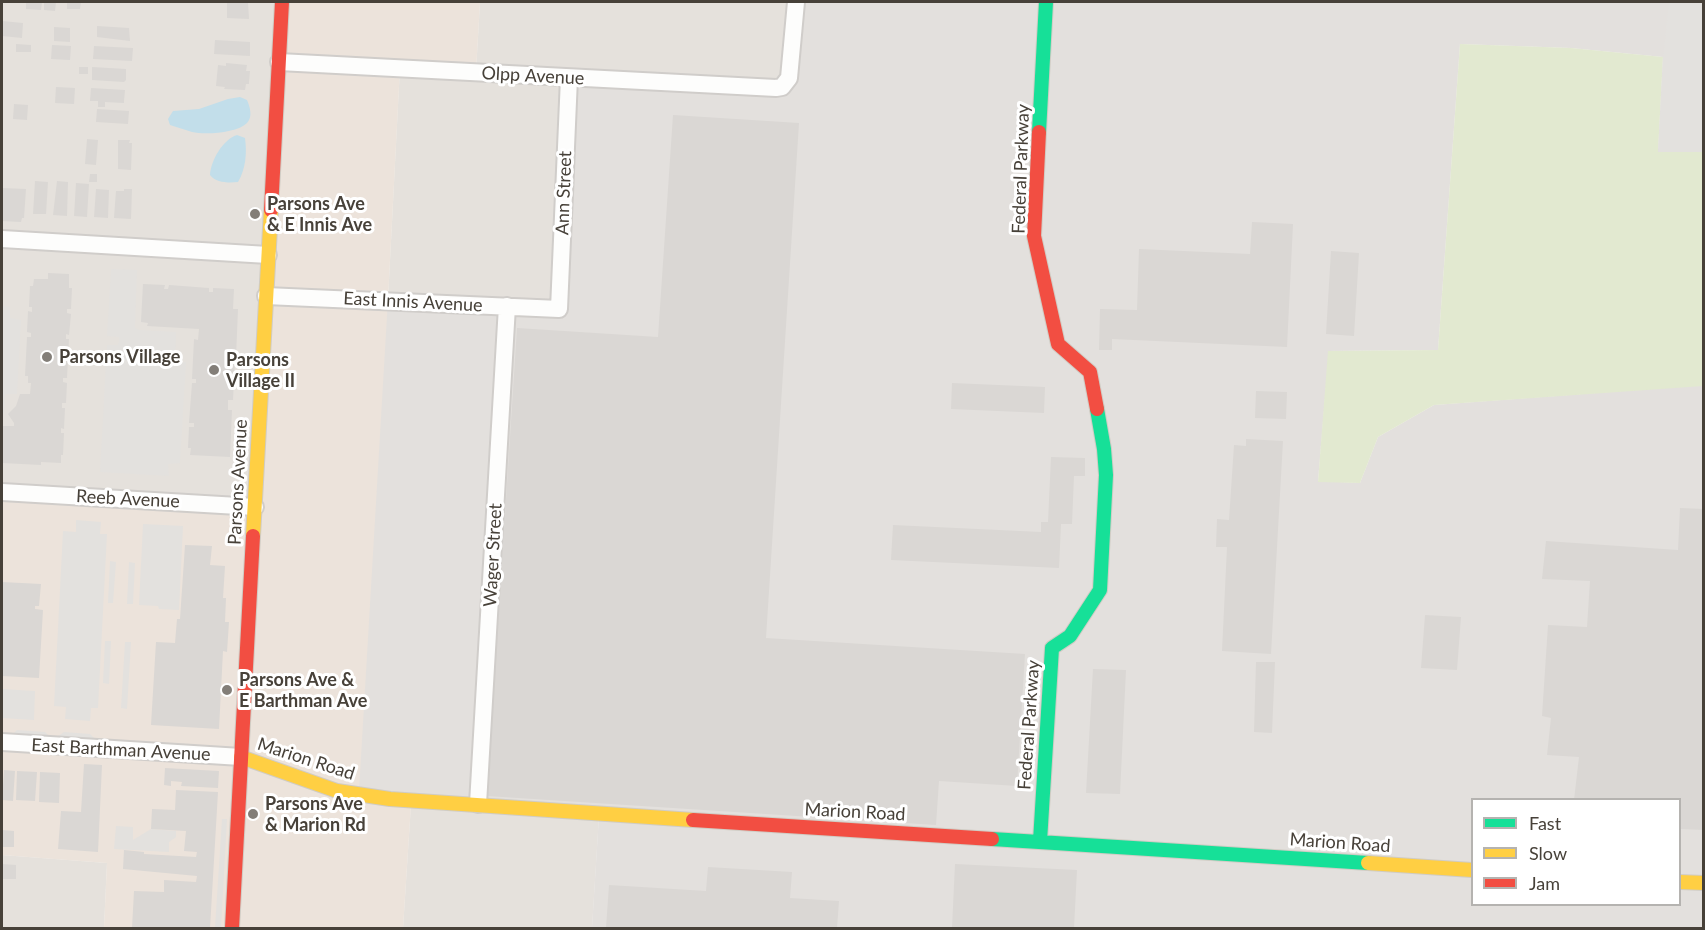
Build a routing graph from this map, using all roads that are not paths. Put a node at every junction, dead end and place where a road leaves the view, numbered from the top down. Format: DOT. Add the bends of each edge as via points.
graph roads {
  1 [pos="282,2"];
  2 [pos="795,2"];
  3 [pos="1046,2"];
  4 [pos="279,62"];
  5 [pos="569,78"];
  6 [pos="2,239"];
  7 [pos="268,255"];
  8 [pos="266,296"];
  9 [pos="507,306"];
  10 [pos="560,309"];
  11 [pos="2,492"];
  12 [pos="255,507"];
  13 [pos="2,742"];
  14 [pos="241,757"];
  15 [pos="478,804"];
  16 [pos="1040,841"];
  17 [pos="1471,870"];
  18 [pos="1681,882"];
  19 [pos="1704,883"];
  20 [pos="232,928"];
  1 -- 4 [label="street, Parsons Avenue"];
  2 -- 5 [label="street, Olpp Avenue" via="789,78 776,88"];
  3 -- 16 [label="street, Federal Parkway" via="1034,236 1058,344 1090,372 1106,475 1100,590 1070,636 1052,648"];
  4 -- 5 [label="street, Olpp Avenue"];
  4 -- 7 [label="street, Parsons Avenue"];
  5 -- 10 [label="street, Ann Street"];
  6 -- 7 [label="street"];
  7 -- 8 [label="street, Parsons Avenue"];
  8 -- 9 [label="street, East Innis Avenue"];
  8 -- 12 [label="street, Parsons Avenue"];
  9 -- 10 [label="street, East Innis Avenue"];
  9 -- 15 [label="street, Wager Street"];
  11 -- 12 [label="street, Reeb Avenue"];
  12 -- 14 [label="street, Parsons Avenue"];
  13 -- 14 [label="street, East Barthman Avenue"];
  14 -- 15 [label="street, Marion Road" via="349,794"];
  14 -- 20 [label="street, Parsons Avenue"];
  15 -- 16 [label="street, Marion Road"];
  16 -- 17 [label="street, Marion Road"];
  18 -- 19 [label="street"];
}
